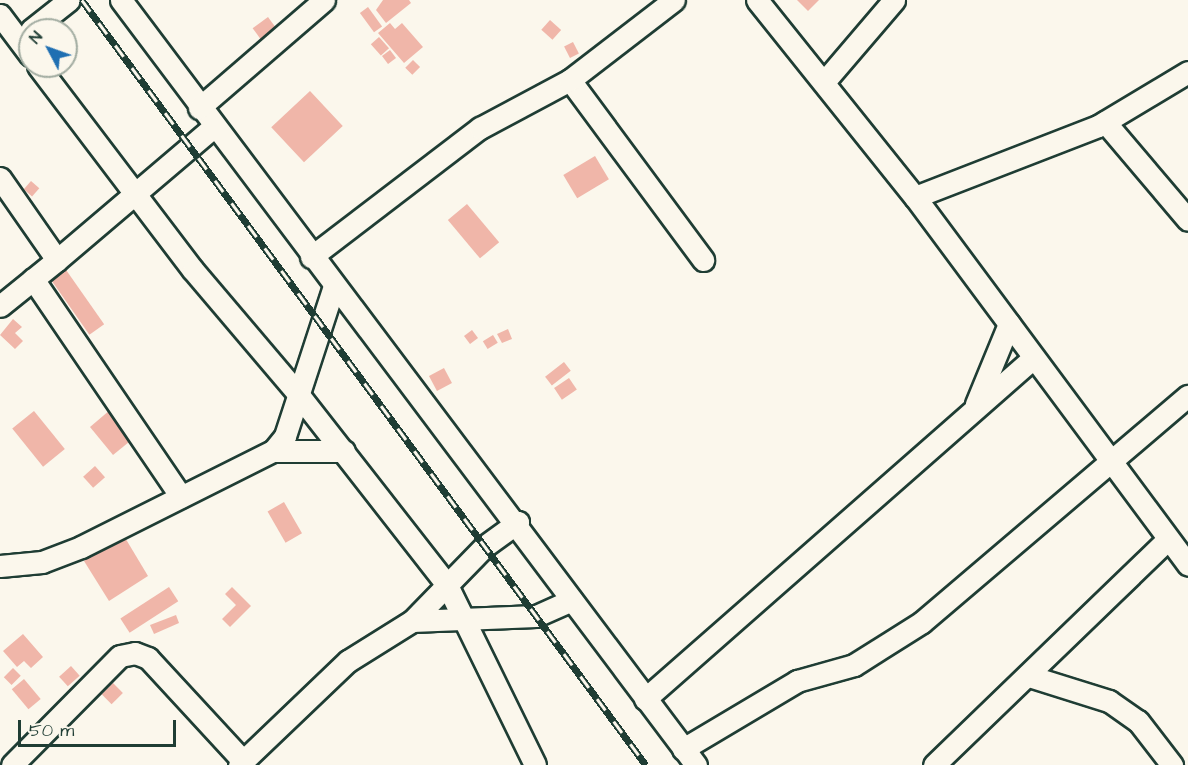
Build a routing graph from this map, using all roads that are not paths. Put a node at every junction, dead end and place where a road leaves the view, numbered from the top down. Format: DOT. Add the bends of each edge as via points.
graph roads {
  1 [pos="69,0"];
  2 [pos="121,0"];
  3 [pos="324,0"];
  4 [pos="674,0"];
  5 [pos="757,0"];
  6 [pos="894,0"];
  7 [pos="0,15"];
  8 [pos="51,18"];
  9 [pos="18,31"];
  10 [pos="1188,72"];
  11 [pos="47,78"];
  12 [pos="570,80"];
  13 [pos="824,82"];
  14 [pos="199,108"];
  15 [pos="1105,122"];
  16 [pos="213,127"];
  17 [pos="0,178"];
  18 [pos="135,192"];
  19 [pos="915,197"];
  20 [pos="1188,220"];
  21 [pos="311,257"];
  22 [pos="57,260"];
  23 [pos="703,260"];
  24 [pos="33,279"];
  25 [pos="334,286"];
  26 [pos="0,306"];
  27 [pos="1009,324"];
  28 [pos="1032,359"];
  29 [pos="298,393"];
  30 [pos="1188,396"];
  31 [pos="974,409"];
  32 [pos="273,451"];
  33 [pos="344,451"];
  34 [pos="1113,461"];
  35 [pos="181,497"];
  36 [pos="518,522"];
  37 [pos="1168,539"];
  38 [pos="1,563"];
  39 [pos="1188,565"];
  40 [pos="447,585"];
  41 [pos="572,600"];
  42 [pos="412,621"];
  43 [pos="464,621"];
  44 [pos="1029,676"];
  45 [pos="645,699"];
  46 [pos="689,757"];
  47 [pos="241,763"];
  48 [pos="12,765"];
  49 [pos="535,765"];
  50 [pos="934,765"];
  51 [pos="1172,765"];
  1 -- 8 [label="street"];
  2 -- 14 [label="street"];
  3 -- 14 [label="street"];
  4 -- 12 [label="street"];
  5 -- 13 [label="street"];
  6 -- 13 [label="street"];
  7 -- 9 [label="street"];
  10 -- 15 [label="street"];
  11 -- 18 [label="street"];
  12 -- 21 [label="street" via="480,128"];
  12 -- 23 [label="street"];
  13 -- 19 [label="street"];
  14 -- 16 [label="street"];
  15 -- 19 [label="street"];
  15 -- 20 [label="street"];
  16 -- 18 [label="street"];
  16 -- 21 [label="street"];
  17 -- 22 [label="street"];
  18 -- 22 [label="street"];
  18 -- 29 [label="street"];
  19 -- 27 [label="street"];
  21 -- 25 [label="street"];
  22 -- 24 [label="street"];
  24 -- 26 [label="street"];
  24 -- 35 [label="street"];
  25 -- 29 [label="street"];
  25 -- 36 [label="street"];
  27 -- 28 [label="street"];
  27 -- 31 [label="street"];
  28 -- 31 [label="street"];
  28 -- 34 [label="street"];
  29 -- 32 [label="street" via="285,436"];
  29 -- 33 [label="street"];
  30 -- 34 [label="street"];
  31 -- 45 [label="street"];
  32 -- 33 [label="street"];
  32 -- 35 [label="street"];
  33 -- 40 [label="street"];
  34 -- 37 [label="street"];
  34 -- 46 [label="street" via="922,622 854,665 796,681"];
  35 -- 38 [label="street" via="42,562"];
  36 -- 40 [label="street"];
  36 -- 41 [label="street"];
  37 -- 39 [label="street"];
  37 -- 44 [label="street"];
  40 -- 42 [label="street"];
  40 -- 43 [label="street"];
  41 -- 43 [label="street" via="536,616"];
  41 -- 45 [label="street"];
  42 -- 43 [label="street"];
  42 -- 47 [label="street" via="348,661"];
  43 -- 49 [label="street"];
  44 -- 50 [label="street"];
  44 -- 51 [label="street" via="1109,701 1138,721"];
  45 -- 46 [label="street"];
  47 -- 48 [label="street" via="148,658 135,653 120,656"];
}
